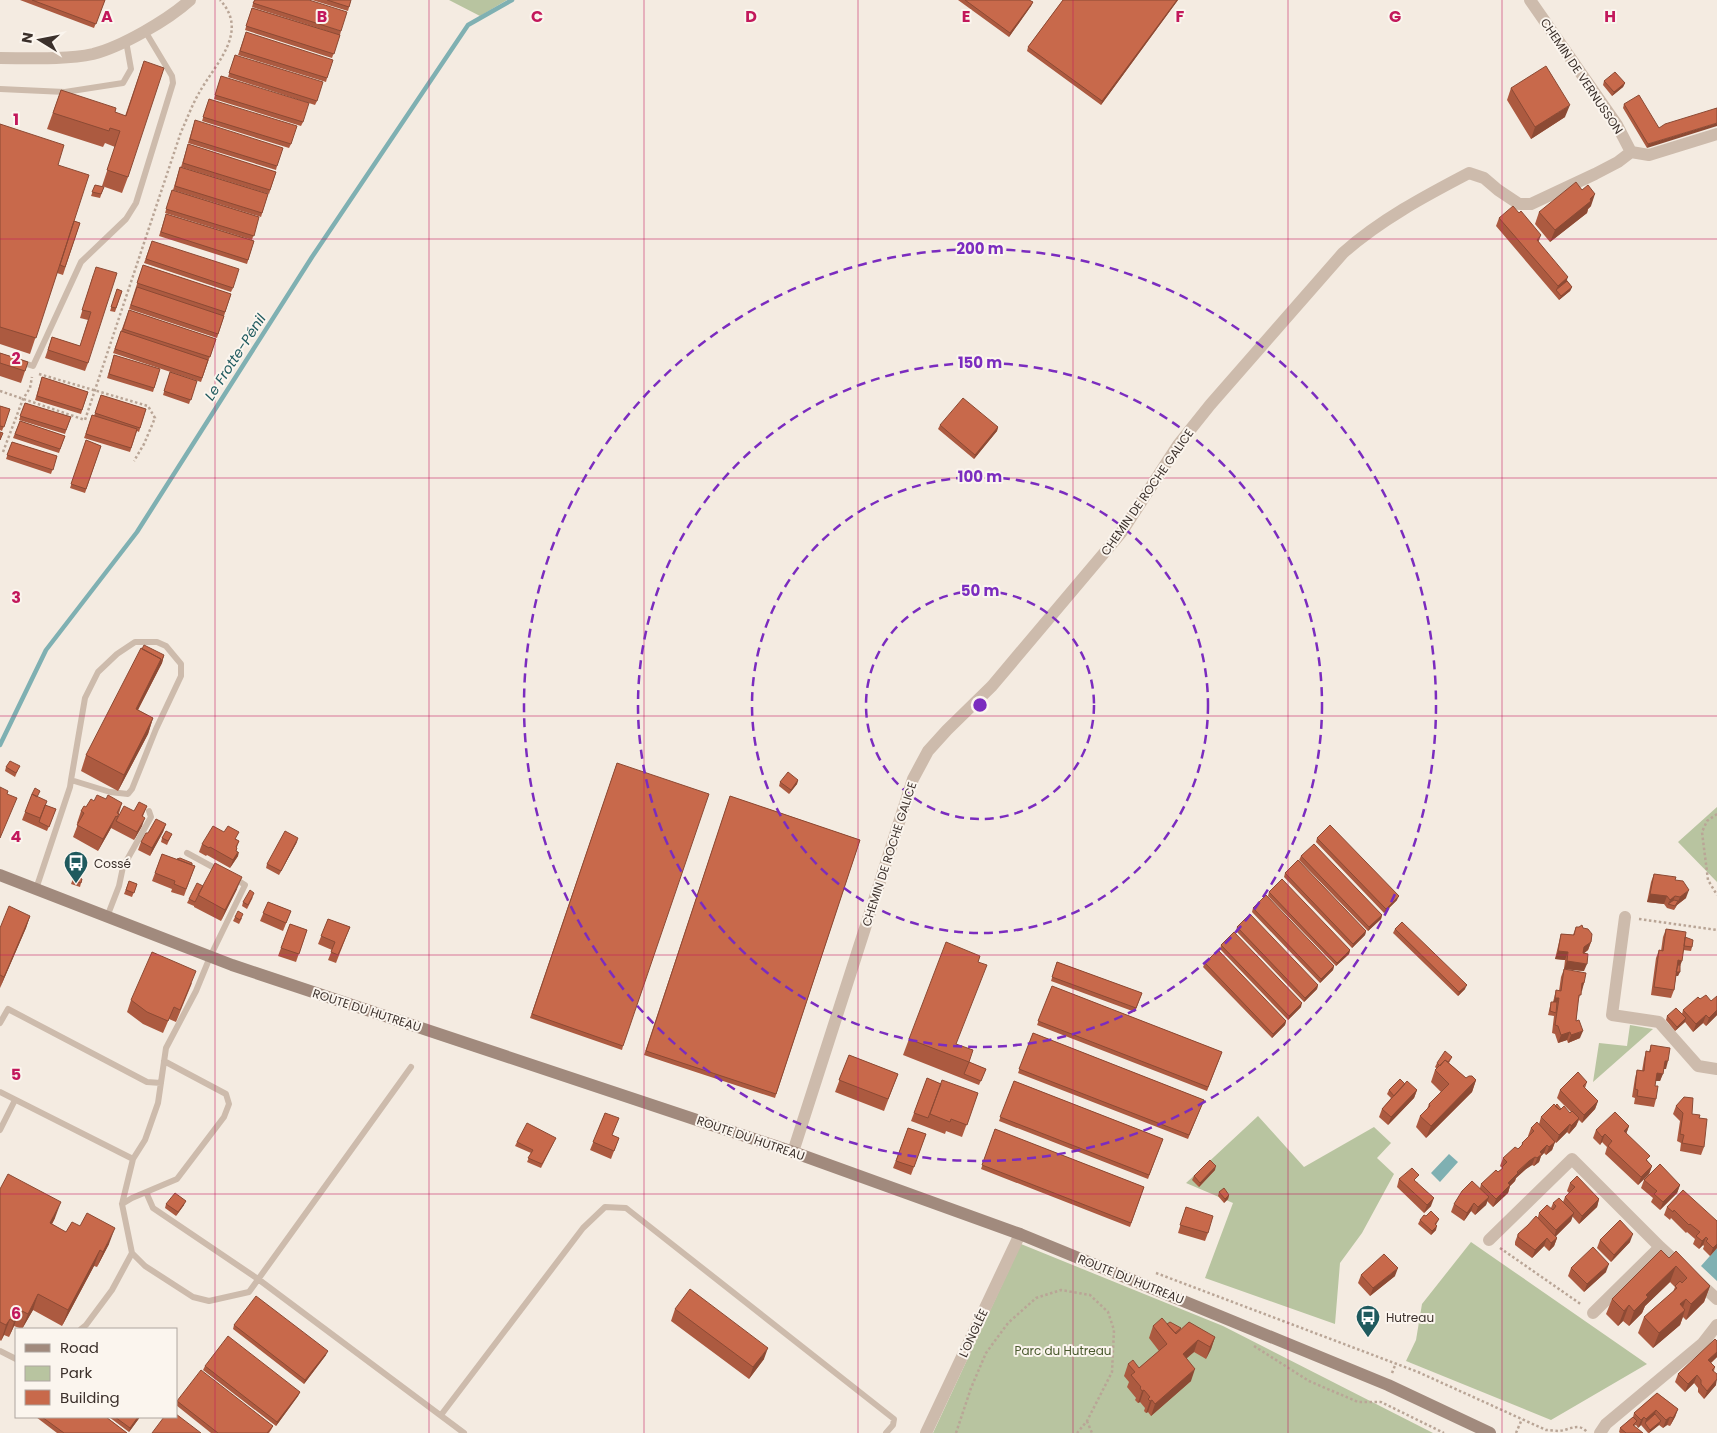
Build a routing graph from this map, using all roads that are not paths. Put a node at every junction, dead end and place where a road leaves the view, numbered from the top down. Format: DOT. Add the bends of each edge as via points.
graph roads {
  1 [pos="190,0"];
  2 [pos="1530,0"];
  3 [pos="145,30"];
  4 [pos="126,40"];
  5 [pos="0,58"];
  6 [pos="0,90"];
  7 [pos="1717,134"];
  8 [pos="1631,152"];
  9 [pos="17,360"];
  10 [pos="71,780"];
  11 [pos="149,811"];
  12 [pos="187,853"];
  13 [pos="0,875"];
  14 [pos="36,889"];
  15 [pos="107,917"];
  16 [pos="1625,917"];
  17 [pos="210,957"];
  18 [pos="0,1023"];
  19 [pos="164,1061"];
  20 [pos="411,1067"];
  21 [pos="1717,1069"];
  22 [pos="161,1083"];
  23 [pos="0,1092"];
  24 [pos="15,1100"];
  25 [pos="0,1130"];
  26 [pos="793,1152"];
  27 [pos="133,1159"];
  28 [pos="146,1192"];
  29 [pos="122,1204"];
  30 [pos="1020,1234"];
  31 [pos="1489,1240"];
  32 [pos="1660,1247"];
  33 [pos="132,1253"];
  34 [pos="258,1279"];
  35 [pos="1717,1299"];
  36 [pos="1593,1313"];
  37 [pos="1717,1325"];
  38 [pos="82,1328"];
  39 [pos="0,1351"];
  40 [pos="15,1358"];
  41 [pos="441,1415"];
  42 [pos="464,1433"];
  43 [pos="886,1433"];
  44 [pos="926,1433"];
  45 [pos="1490,1433"];
  46 [pos="1600,1433"];
  1 -- 3 [label="street"];
  2 -- 8 [label="street, CHEMIN DE VERNUSSON" via="1617,125"];
  3 -- 4 [label="street"];
  3 -- 9 [label="lane" via="173,83 136,203 126,219 81,262 33,366"];
  4 -- 5 [label="street" via="93,54"];
  4 -- 6 [label="lane" via="132,68 123,83 65,92"];
  7 -- 8 [label="street" via="1649,155"];
  8 -- 26 [label="street, CHEMIN DE ROCHE GALICE" via="1595,174 1531,204 1519,204 1484,178 1469,174 1425,197 1357,240 1343,253 1210,405 1178,445 1110,548 992,686 946,730 920,765 895,830"];
  10 -- 10 [label="lane" via="84,698 98,672 135,642 166,646 180,664 181,676 132,789 128,794 118,794"];
  10 -- 14 [label="lane"];
  11 -- 15 [label="lane" via="151,817 123,866 120,886"];
  12 -- 17 [label="lane" via="245,885"];
  13 -- 14 [label="street, ROUTE DU HUTREAU"];
  14 -- 15 [label="street, ROUTE DU HUTREAU"];
  15 -- 17 [label="street, ROUTE DU HUTREAU"];
  16 -- 21 [label="street" via="1612,1015 1658,1022 1698,1066"];
  17 -- 19 [label="lane" via="166,1048"];
  17 -- 26 [label="street, ROUTE DU HUTREAU"];
  18 -- 22 [label="lane" via="8,1009 147,1082"];
  19 -- 22 [label="lane"];
  19 -- 28 [label="lane" via="226,1094 229,1104 224,1117 177,1179"];
  20 -- 34 [label="lane"];
  22 -- 27 [label="lane" via="158,1103 145,1140"];
  23 -- 24 [label="lane"];
  24 -- 25 [label="lane"];
  24 -- 27 [label="lane"];
  26 -- 30 [label="street, ROUTE DU HUTREAU"];
  27 -- 29 [label="lane"];
  28 -- 29 [label="lane"];
  28 -- 34 [label="lane" via="154,1208"];
  29 -- 33 [label="lane"];
  30 -- 44 [label="street, L'ONGLÉE"];
  30 -- 45 [label="street, ROUTE DU HUTREAU" via="1388,1385"];
  31 -- 32 [label="street" via="1572,1158"];
  32 -- 35 [label="street"];
  32 -- 36 [label="street"];
  33 -- 34 [label="lane" via="145,1266 193,1297 209,1301 249,1292"];
  33 -- 38 [label="lane" via="112,1290"];
  34 -- 41 [label="lane"];
  37 -- 46 [label="street" via="1703,1342 1606,1424"];
  39 -- 40 [label="lane"];
  41 -- 42 [label="lane"];
  41 -- 43 [label="lane" via="583,1228 605,1207 612,1207 626,1208 894,1419"];
}
